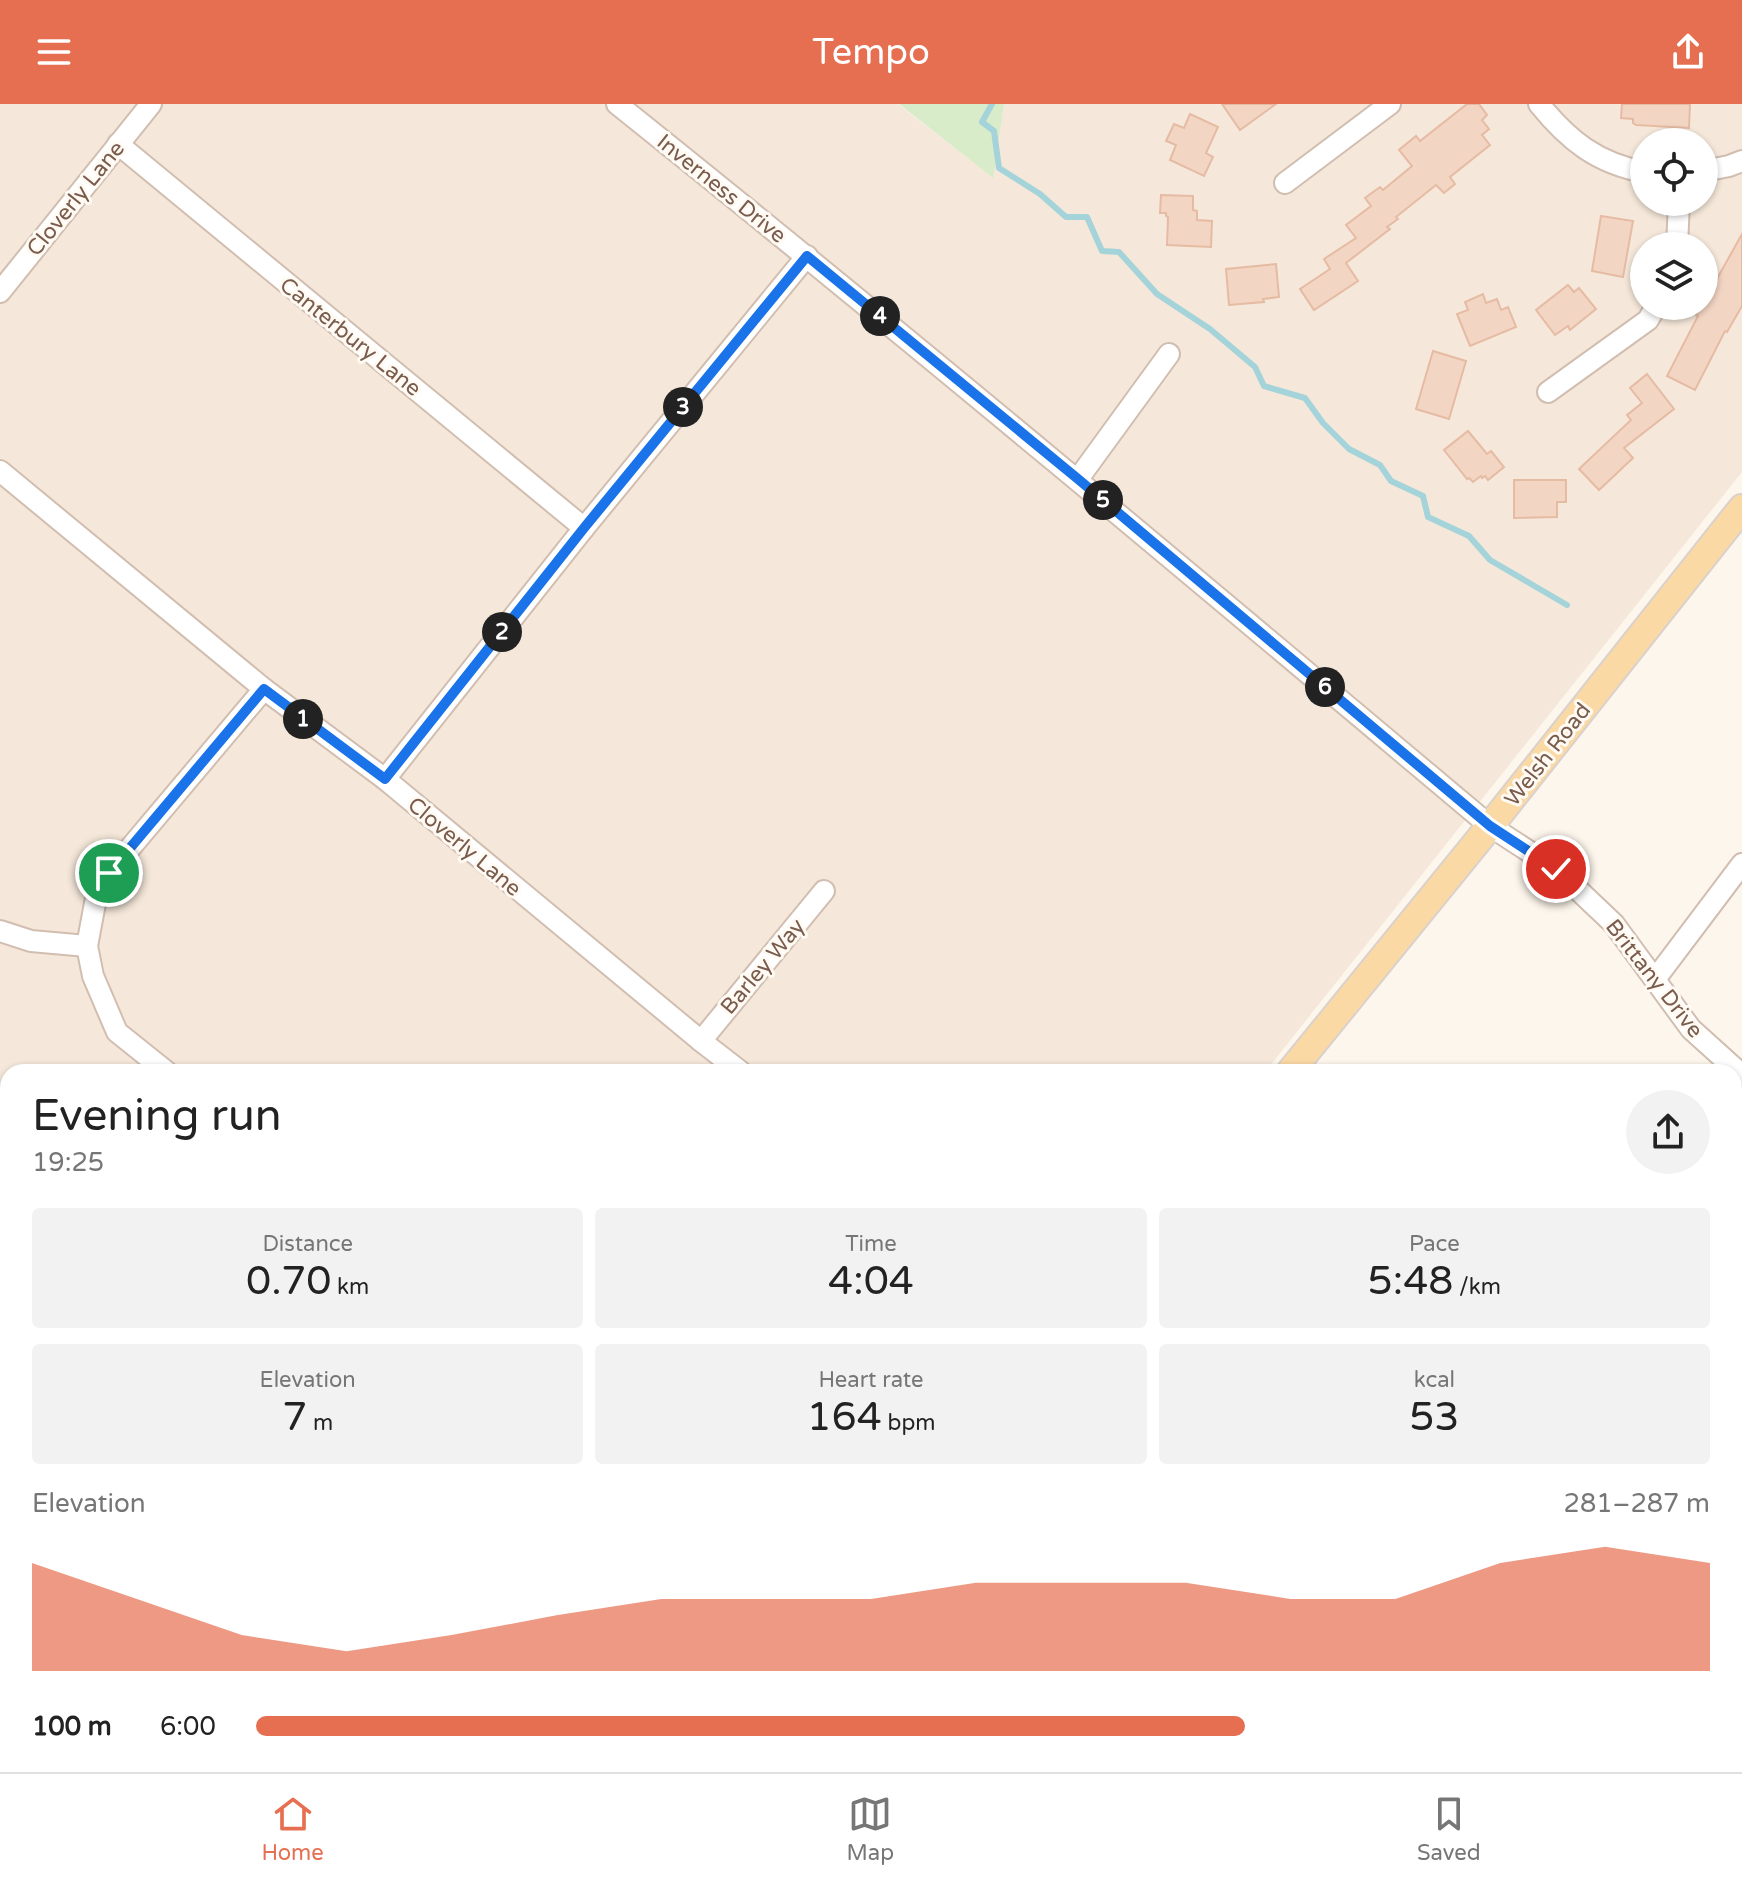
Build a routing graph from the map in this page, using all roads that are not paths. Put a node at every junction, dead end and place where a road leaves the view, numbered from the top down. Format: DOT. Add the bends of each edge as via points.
graph roads {
  1 [pos="151,104"];
  2 [pos="617,104"];
  3 [pos="1390,104"];
  4 [pos="1539,104"];
  5 [pos="118,144"];
  6 [pos="1742,161"];
  7 [pos="1718,167"];
  8 [pos="1630,168"];
  9 [pos="1285,183"];
  10 [pos="807,256"];
  11 [pos="0,292"];
  12 [pos="1648,320"];
  13 [pos="1169,354"];
  14 [pos="1548,392"];
  15 [pos="0,471"];
  16 [pos="1078,479"];
  17 [pos="1742,508"];
  18 [pos="584,528"];
  19 [pos="264,689"];
  20 [pos="385,779"];
  21 [pos="1490,826"];
  22 [pos="1742,864"];
  23 [pos="824,891"];
  24 [pos="0,931"];
  25 [pos="87,946"];
  26 [pos="1656,978"];
  27 [pos="701,1041"];
  28 [pos="157,1064"];
  29 [pos="731,1064"];
  30 [pos="1297,1064"];
  31 [pos="1730,1064"];
  1 -- 5 [label="street, Cloverly Lane"];
  2 -- 10 [label="street, Inverness Drive"];
  3 -- 9 [label="street"];
  4 -- 8 [label="street" via="1586,150"];
  5 -- 11 [label="street, Cloverly Lane"];
  5 -- 18 [label="street, Canterbury Lane"];
  6 -- 7 [label="street"];
  10 -- 16 [label="street, Inverness Drive"];
  10 -- 18 [label="street"];
  12 -- 14 [label="street"];
  13 -- 16 [label="street"];
  15 -- 19 [label="street, Cloverly Lane"];
  16 -- 21 [label="street, Inverness Drive"];
  17 -- 21 [label="main road, Welsh Road"];
  18 -- 20 [label="street"];
  19 -- 20 [label="street, Cloverly Lane"];
  19 -- 25 [label="street" via="109,873 96,898"];
  20 -- 27 [label="street, Cloverly Lane"];
  21 -- 26 [label="street, Brittany Drive" via="1556,869 1614,924"];
  21 -- 30 [label="main road, Welsh Road"];
  22 -- 26 [label="street"];
  23 -- 27 [label="street, Barley Way"];
  24 -- 25 [label="street" via="31,941"];
  25 -- 28 [label="street" via="93,976 117,1032"];
  26 -- 31 [label="street, Brittany Drive" via="1691,1029"];
  27 -- 29 [label="street, Cloverly Lane"];
}
